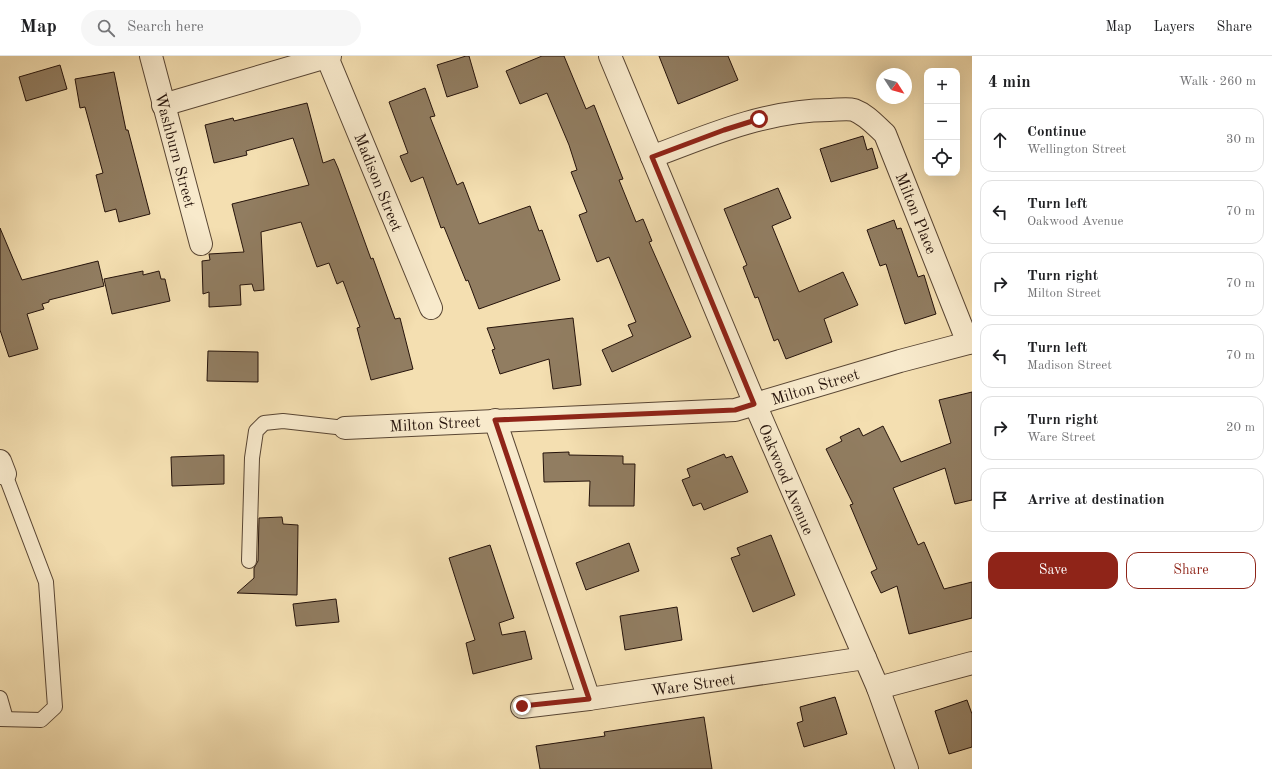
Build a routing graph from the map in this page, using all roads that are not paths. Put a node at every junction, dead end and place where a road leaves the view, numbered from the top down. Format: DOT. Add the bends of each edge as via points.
graph roads {
  1 [pos="151,56"];
  2 [pos="328,56"];
  3 [pos="610,56"];
  4 [pos="163,105"];
  5 [pos="652,157"];
  6 [pos="201,244"];
  7 [pos="431,308"];
  8 [pos="970,342"];
  9 [pos="754,404"];
  10 [pos="495,420"];
  11 [pos="345,428"];
  12 [pos="4,479"];
  13 [pos="249,561"];
  14 [pos="865,658"];
  15 [pos="972,663"];
  16 [pos="878,688"];
  17 [pos="0,698"];
  18 [pos="589,699"];
  19 [pos="522,706"];
  20 [pos="3,720"];
  21 [pos="907,769"];
  1 -- 4 [label="street, Washburn Street"];
  2 -- 4 [label="street"];
  2 -- 7 [label="street, Madison Street"];
  3 -- 5 [label="street, Oakwood Avenue"];
  4 -- 6 [label="street, Washburn Street"];
  5 -- 8 [label="street, Milton Place" via="759,119 806,110 853,110 871,120 885,134"];
  5 -- 9 [label="street, Oakwood Avenue"];
  8 -- 9 [label="street, Milton Street"];
  9 -- 10 [label="street, Milton Street" via="735,410"];
  9 -- 14 [label="street, Oakwood Avenue"];
  10 -- 11 [label="street, Milton Street"];
  10 -- 18 [label="street"];
  11 -- 13 [label="lane" via="283,421 264,423 256,431 252,458"];
  12 -- 20 [label="lane" via="46,582 55,707 41,720"];
  14 -- 16 [label="street, Oakwood Avenue"];
  14 -- 18 [label="street, Ware Street"];
  15 -- 16 [label="street"];
  16 -- 21 [label="street, Oakwood Avenue"];
  17 -- 20 [label="lane"];
  18 -- 19 [label="street, Ware Street"];
}
